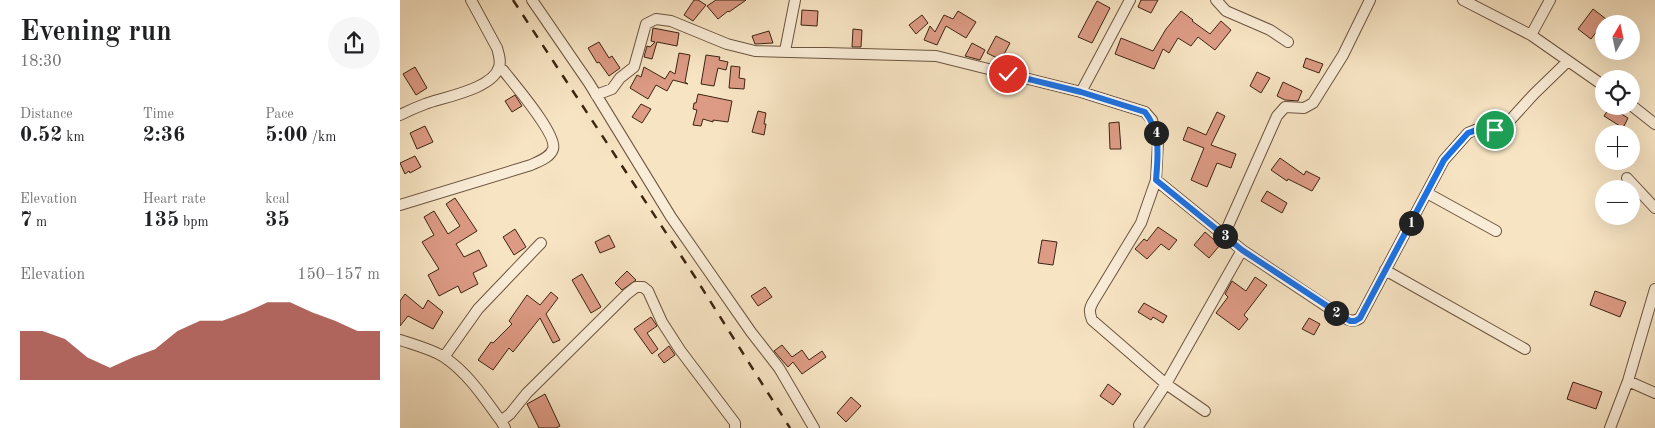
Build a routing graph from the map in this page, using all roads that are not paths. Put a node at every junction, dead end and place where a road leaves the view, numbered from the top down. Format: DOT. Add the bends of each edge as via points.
graph roads {
  1 [pos="471,0"];
  2 [pos="532,0"];
  3 [pos="795,0"];
  4 [pos="1130,0"];
  5 [pos="1216,0"];
  6 [pos="1370,0"];
  7 [pos="1463,0"];
  8 [pos="1550,0"];
  9 [pos="1531,35"];
  10 [pos="1288,42"];
  11 [pos="785,51"];
  12 [pos="1568,61"];
  13 [pos="499,69"];
  14 [pos="1595,80"];
  15 [pos="1081,92"];
  16 [pos="596,95"];
  17 [pos="1640,112"];
  18 [pos="400,115"];
  19 [pos="1655,124"];
  20 [pos="1626,178"];
  21 [pos="1156,180"];
  22 [pos="1428,193"];
  23 [pos="400,205"];
  24 [pos="1655,208"];
  25 [pos="1496,231"];
  26 [pos="1224,235"];
  27 [pos="542,242"];
  28 [pos="1242,250"];
  29 [pos="1385,270"];
  30 [pos="1655,289"];
  31 [pos="400,340"];
  32 [pos="1525,349"];
  33 [pos="444,357"];
  34 [pos="1628,381"];
  35 [pos="1166,384"];
  36 [pos="1655,393"];
  37 [pos="1205,411"];
  38 [pos="503,424"];
  39 [pos="1139,426"];
  40 [pos="735,428"];
  41 [pos="814,428"];
  42 [pos="1610,428"];
  1 -- 13 [label="street" via="497,48"];
  2 -- 16 [label="street"];
  3 -- 11 [label="street"];
  4 -- 15 [label="street"];
  5 -- 10 [label="street" via="1226,11 1270,30"];
  6 -- 26 [label="street" via="1343,55 1313,103 1304,108 1285,107 1277,116"];
  7 -- 9 [label="street"];
  8 -- 9 [label="street"];
  9 -- 12 [label="street"];
  11 -- 15 [label="street" via="936,56"];
  11 -- 16 [label="street" via="754,50 727,44 671,21 656,19 646,24 634,66 612,88"];
  12 -- 14 [label="street"];
  12 -- 22 [label="street" via="1503,128 1482,128 1468,133 1444,160"];
  13 -- 18 [label="street" via="492,78 474,88"];
  13 -- 23 [label="street" via="503,70 550,134 553,150 546,158 531,165"];
  15 -- 21 [label="street" via="1145,112 1152,120 1158,142"];
  16 -- 41 [label="street" via="671,216 779,368"];
  17 -- 19 [label="street"];
  20 -- 24 [label="street"];
  21 -- 26 [label="street"];
  21 -- 35 [label="street" via="1141,222 1089,313 1092,320"];
  22 -- 25 [label="street"];
  22 -- 29 [label="street"];
  26 -- 28 [label="street"];
  27 -- 33 [label="street" via="478,309"];
  28 -- 29 [label="street" via="1350,321 1360,318"];
  28 -- 35 [label="street"];
  29 -- 32 [label="street"];
  30 -- 34 [label="street"];
  31 -- 33 [label="street"];
  33 -- 38 [label="street" via="469,378"];
  34 -- 36 [label="street"];
  34 -- 42 [label="street"];
  35 -- 37 [label="street"];
  35 -- 39 [label="street"];
  38 -- 40 [label="street" via="527,393 627,294 636,287 643,287 680,350 735,423"];
}
